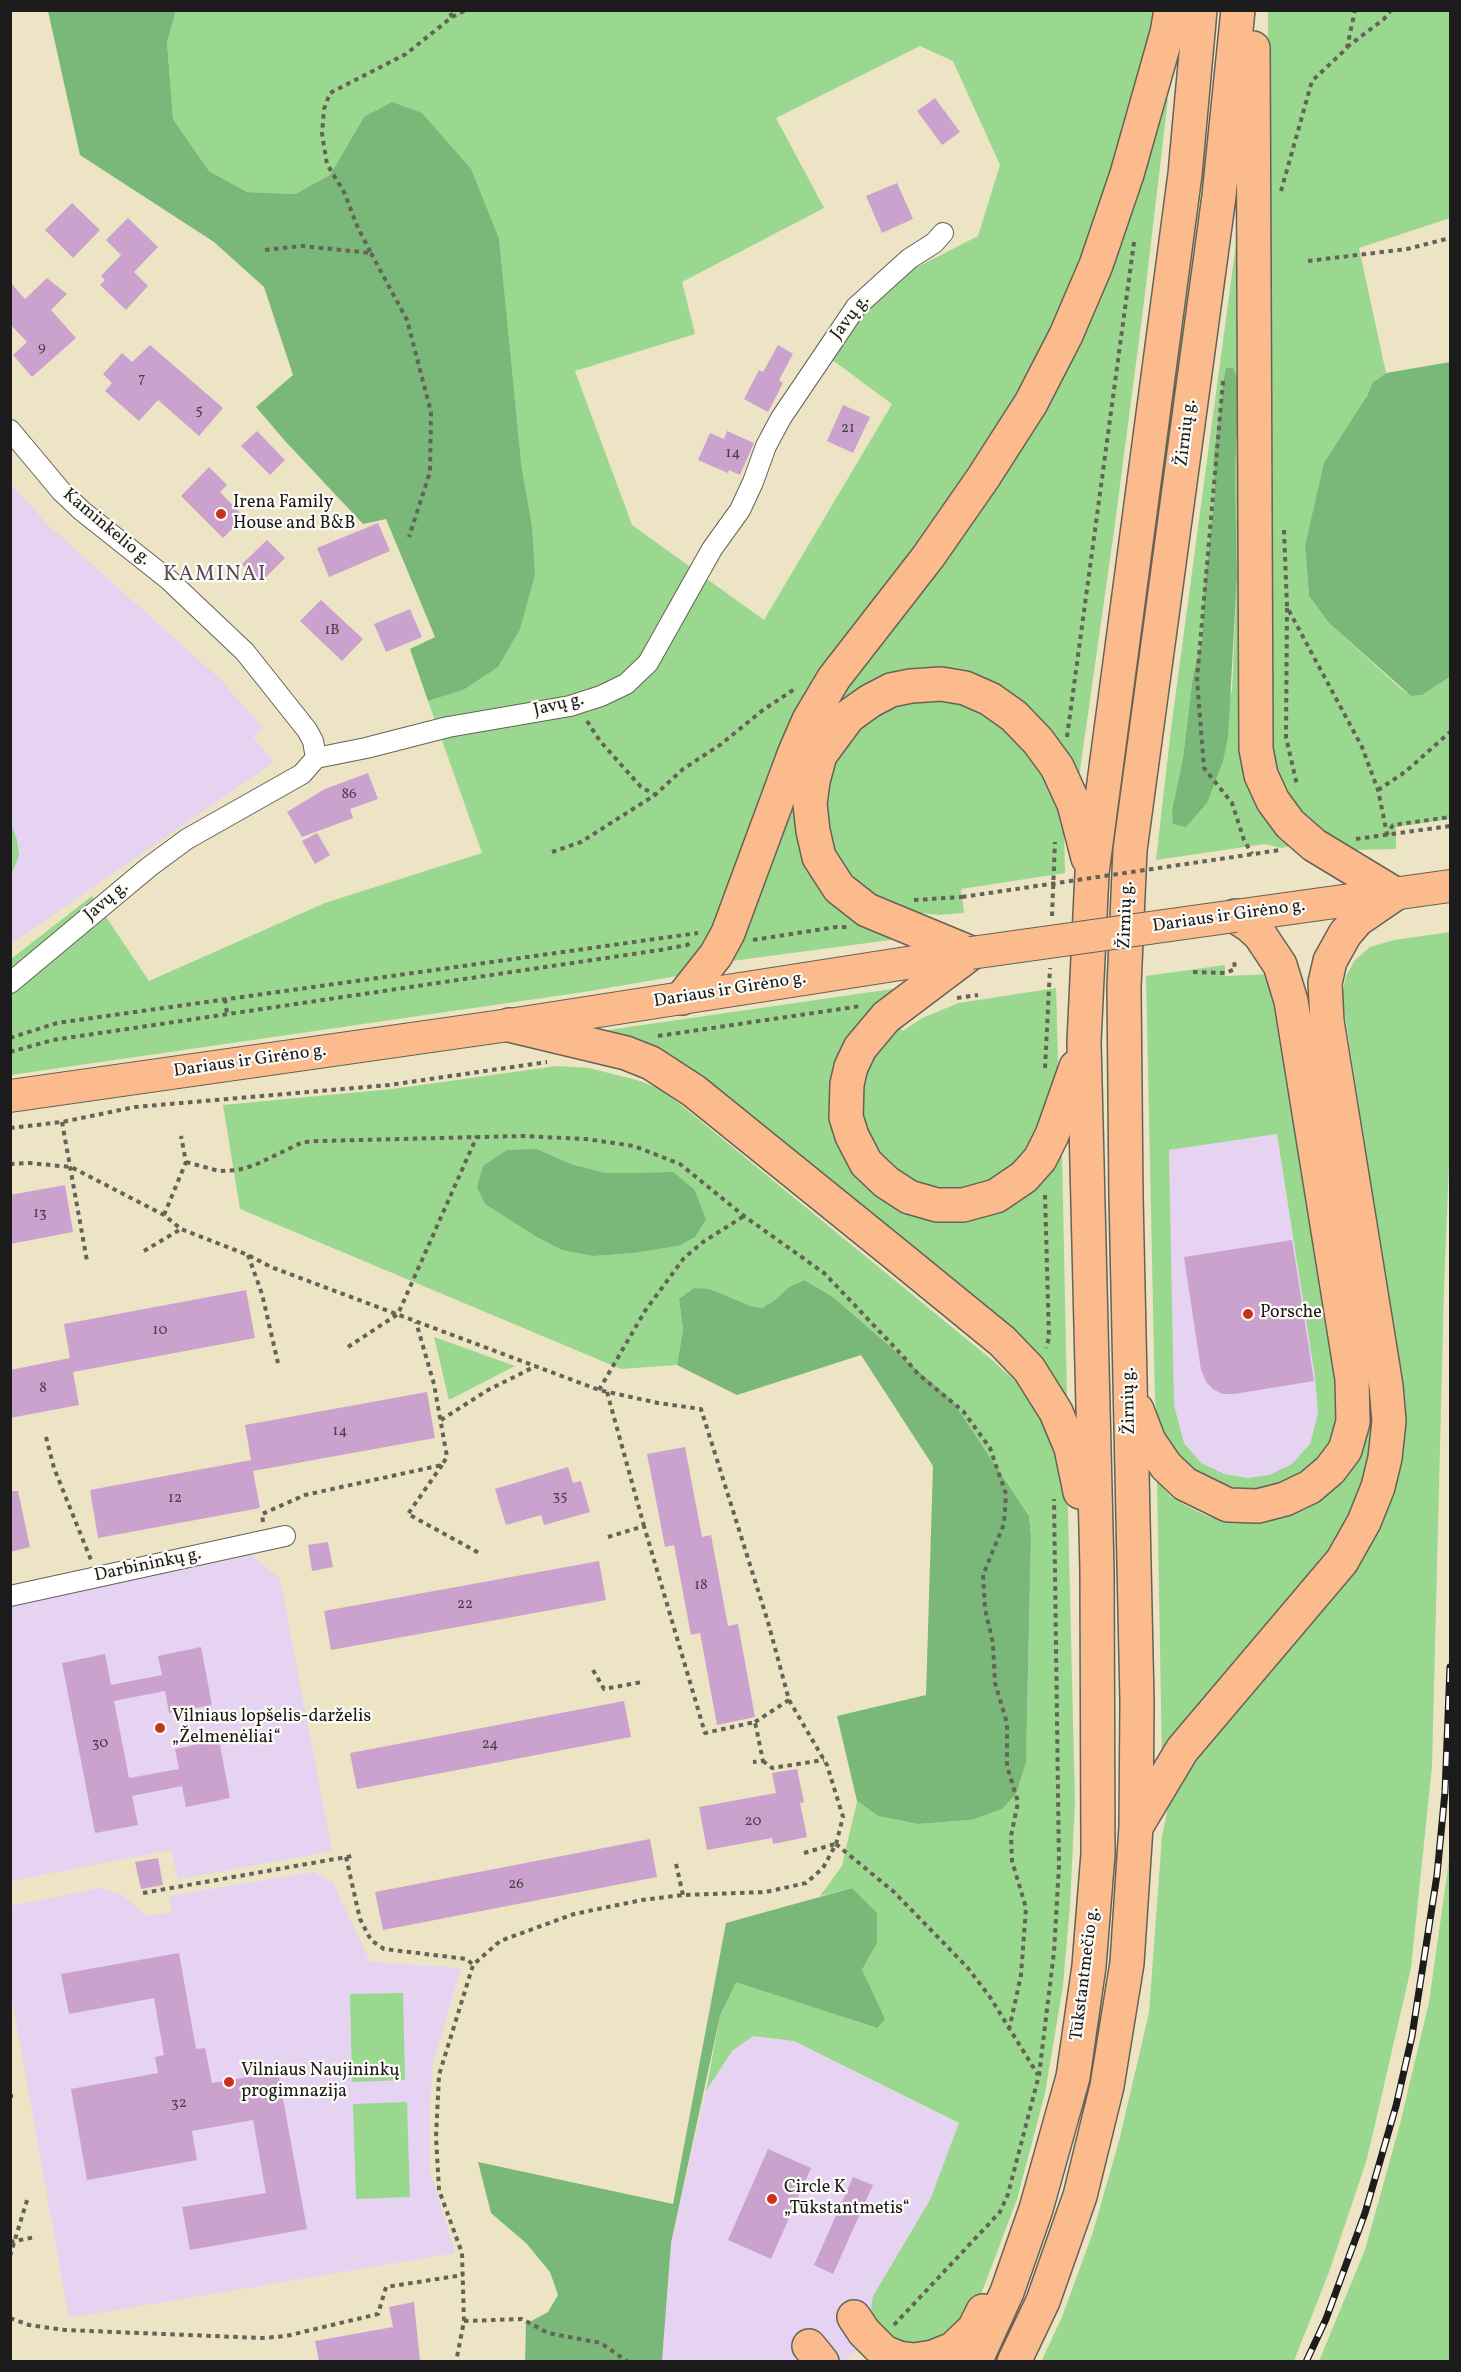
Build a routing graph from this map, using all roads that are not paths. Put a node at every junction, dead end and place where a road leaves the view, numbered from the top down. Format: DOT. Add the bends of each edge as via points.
graph roads {
  1 [pos="1171,10"];
  2 [pos="1200,10"];
  3 [pos="1238,10"];
  4 [pos="1252,10"];
  5 [pos="943,233"];
  6 [pos="10,430"];
  7 [pos="316,758"];
  8 [pos="1092,873"];
  9 [pos="1450,886"];
  10 [pos="1395,894"];
  11 [pos="1234,916"];
  12 [pos="971,952"];
  13 [pos="10,982"];
  14 [pos="682,998"];
  15 [pos="509,1025"];
  16 [pos="1084,1042"];
  17 [pos="10,1096"];
  18 [pos="1130,1393"];
  19 [pos="285,1536"];
  20 [pos="1097,1570"];
  21 [pos="10,1596"];
  22 [pos="1136,1827"];
  23 [pos="1036,2209"];
  24 [pos="854,2317"];
  25 [pos="975,2361"];
  26 [pos="1014,2361"];
  1 -- 14 [label="highway" via="1127,174 1096,265 1066,335 1031,403 983,478 928,557 840,670 809,720 728,933"];
  2 -- 8 [label="highway, Žirnių g." via="1185,174"];
  3 -- 18 [label="highway, Žirnių g." via="1219,196 1130,850 1124,987"];
  4 -- 10 [label="highway" via="1256,748 1261,775 1290,824 1314,845"];
  5 -- 7 [label="street, Javų g." via="856,307 781,418 740,510 712,549 648,663 626,684 570,706 448,727"];
  6 -- 7 [label="street, Kaminkelio g." via="82,512 169,579 245,652 307,730"];
  7 -- 13 [label="street, Javų g." via="303,774 187,839"];
  8 -- 12 [label="highway" via="1074,804 1057,767 1014,716 965,688 941,684 891,690 870,701 849,716 820,755 810,804 819,857 839,888 867,910"];
  8 -- 16 [label="highway, Žirnių g."];
  9 -- 10 [label="main road, Dariaus ir Girėno g."];
  10 -- 11 [label="main road, Dariaus ir Girėno g."];
  10 -- 22 [label="highway" via="1357,920 1345,934 1330,961 1325,983 1327,1021 1386,1386 1389,1421 1378,1487 1342,1561 1182,1750"];
  11 -- 12 [label="main road, Dariaus ir Girėno g., bridge"];
  11 -- 18 [label="highway" via="1260,935 1280,965 1292,1001 1352,1379 1353,1422 1345,1450 1310,1487 1258,1506 1228,1505 1185,1484 1166,1466 1149,1441"];
  12 -- 14 [label="main road, Dariaus ir Girėno g."];
  12 -- 16 [label="highway" via="886,1017 860,1048 852,1067 846,1117 866,1163 886,1182 909,1197 937,1205 963,1205 996,1196 1024,1177 1040,1159 1052,1135"];
  14 -- 15 [label="main road, Dariaus ir Girėno g."];
  15 -- 17 [label="main road, Dariaus ir Girėno g."];
  15 -- 20 [label="highway" via="626,1053 651,1063 694,1091 993,1333 1029,1369 1056,1412 1071,1448"];
  16 -- 20 [label="highway, Žirnių g."];
  18 -- 22 [label="highway, Žirnių g."];
  19 -- 21 [label="street, Darbininkų g."];
  20 -- 23 [label="highway, Tūkstantmečio g." via="1098,1854 1089,1966 1073,2077"];
  22 -- 26 [label="highway, Tūkstantmečio g." via="1127,1963 1107,2086 1080,2196 1042,2301"];
  23 -- 24 [label="highway" via="974,2330 953,2349 933,2357 899,2358 875,2344"];
  23 -- 25 [label="highway, Tūkstantmečio g." via="1007,2292"];
}
